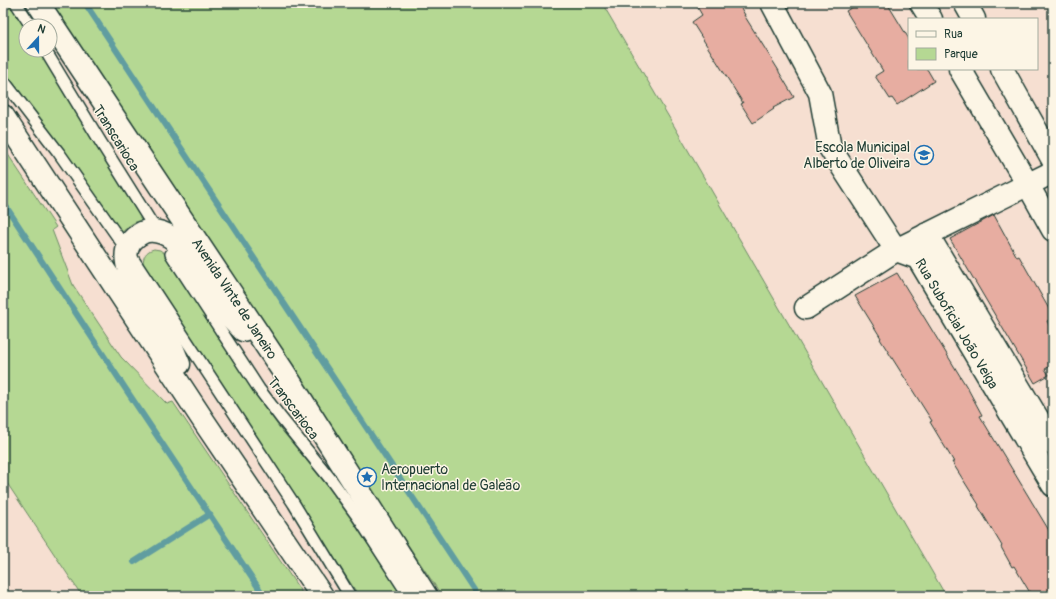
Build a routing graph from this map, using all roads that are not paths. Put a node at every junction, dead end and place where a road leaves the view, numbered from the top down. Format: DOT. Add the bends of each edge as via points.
graph roads {
  1 [pos="16,3"];
  2 [pos="38,3"];
  3 [pos="772,3"];
  4 [pos="921,3"];
  5 [pos="965,3"];
  6 [pos="26,18"];
  7 [pos="930,18"];
  8 [pos="973,18"];
  9 [pos="50,58"];
  10 [pos="961,70"];
  11 [pos="1003,70"];
  12 [pos="3,80"];
  13 [pos="3,116"];
  14 [pos="1053,160"];
  15 [pos="1053,172"];
  16 [pos="1028,185"];
  17 [pos="1053,230"];
  18 [pos="157,231"];
  19 [pos="927,234"];
  20 [pos="127,250"];
  21 [pos="896,250"];
  22 [pos="806,308"];
  23 [pos="283,372"];
  24 [pos="205,423"];
  25 [pos="1053,444"];
  26 [pos="1053,485"];
  27 [pos="322,596"];
  28 [pos="350,596"];
  29 [pos="409,596"];
  30 [pos="426,596"];
  1 -- 6 [label="lane"];
  2 -- 23 [label="street, Avenida Vinte de Janeiro"];
  3 -- 21 [label="street" via="820,93 830,148"];
  4 -- 7 [label="street"];
  5 -- 8 [label="street"];
  9 -- 18 [label="lane, Transcarioca"];
  10 -- 16 [label="street"];
  11 -- 14 [label="street"];
  12 -- 20 [label="lane" via="59,153"];
  13 -- 24 [label="street"];
  15 -- 16 [label="street"];
  16 -- 17 [label="street"];
  16 -- 19 [label="street"];
  18 -- 20 [label="street" via="143,232 131,242"];
  18 -- 23 [label="street" via="174,239 218,304"];
  18 -- 29 [label="lane, Transcarioca" via="260,390 332,481"];
  19 -- 21 [label="street"];
  19 -- 25 [label="street, Rua Suboficial João Veiga"];
  20 -- 24 [label="street" via="129,273 164,330"];
  20 -- 28 [label="lane" via="294,504"];
  21 -- 22 [label="street"];
  21 -- 26 [label="street, Rua Suboficial João Veiga" via="918,258"];
  23 -- 30 [label="street, Avenida Vinte de Janeiro"];
  24 -- 27 [label="street"];
}
